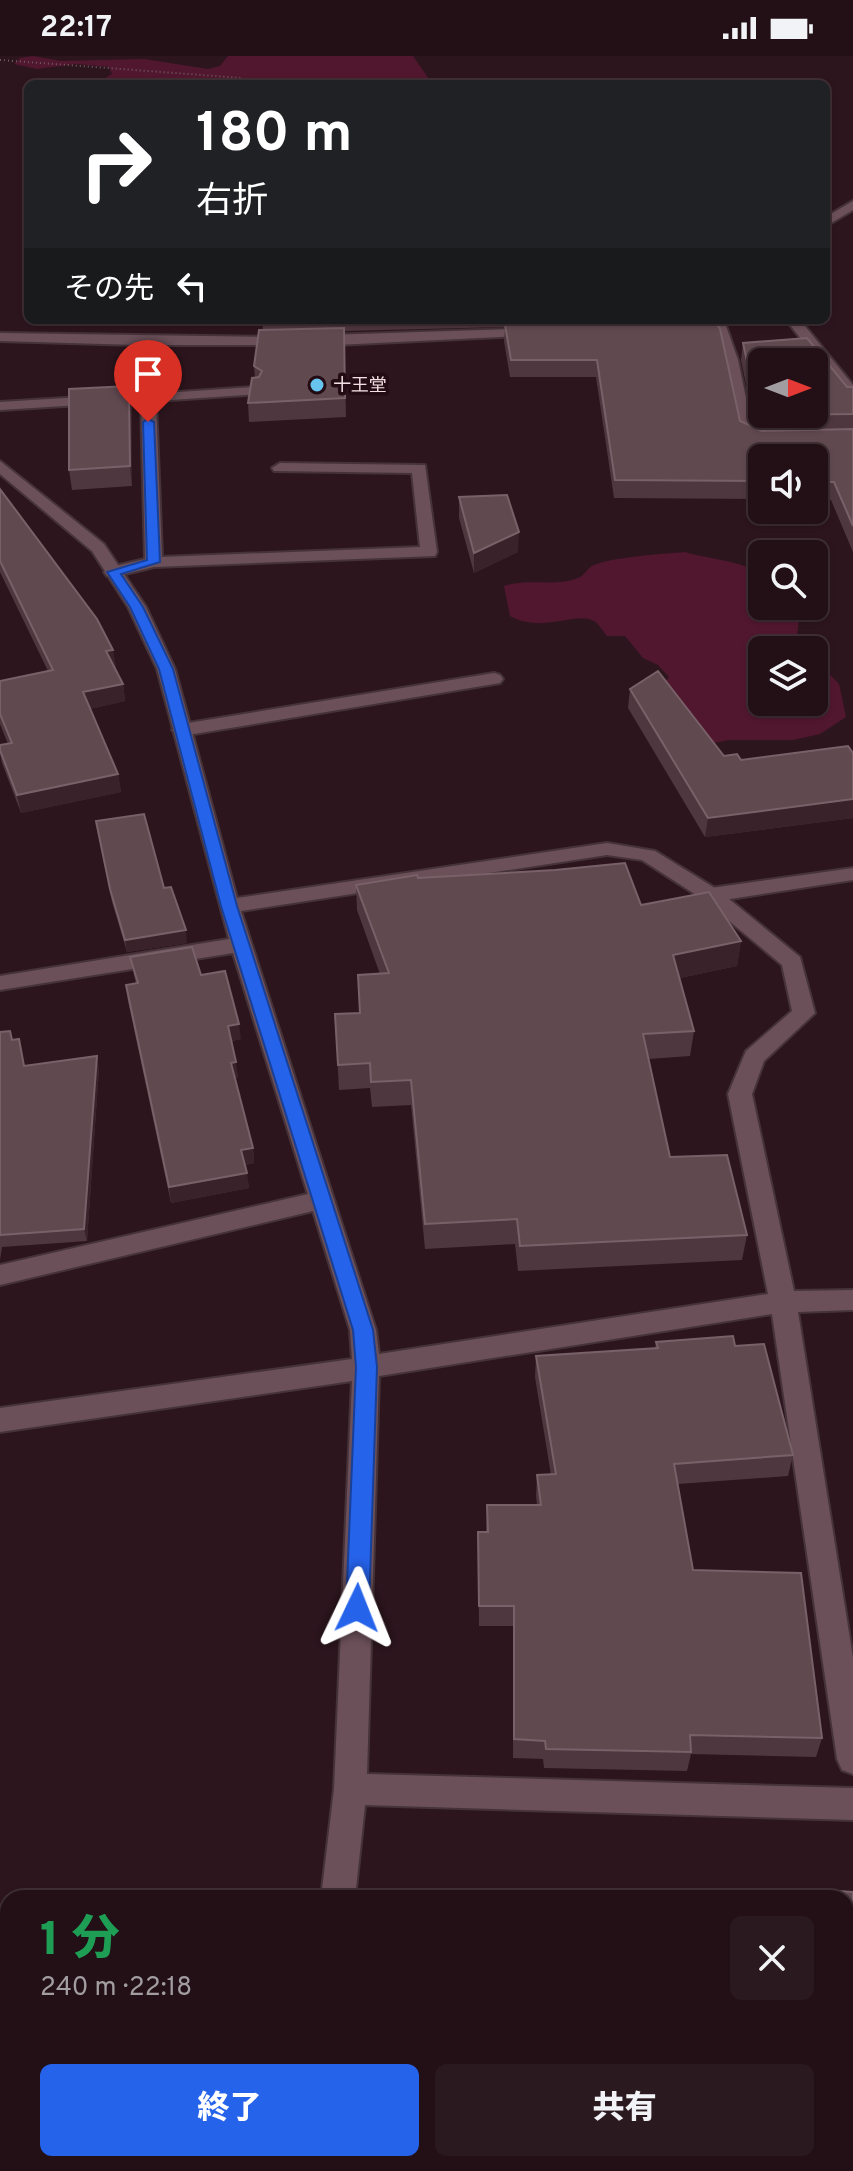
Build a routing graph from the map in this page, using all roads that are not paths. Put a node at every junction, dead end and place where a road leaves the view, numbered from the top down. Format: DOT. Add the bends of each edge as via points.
graph roads {
  1 [pos="853,205"];
  2 [pos="830,219"];
  3 [pos="718,324"];
  4 [pos="796,324"];
  5 [pos="549,332"];
  6 [pos="0,337"];
  7 [pos="144,342"];
  8 [pos="253,391"];
  9 [pos="853,395"];
  10 [pos="143,398"];
  11 [pos="0,406"];
  12 [pos="775,441"];
  13 [pos="0,466"];
  14 [pos="280,468"];
  15 [pos="154,562"];
  16 [pos="113,572"];
  17 [pos="494,679"];
  18 [pos="182,730"];
  19 [pos="853,874"];
  20 [pos="711,895"];
  21 [pos="229,906"];
  22 [pos="243,944"];
  23 [pos="0,983"];
  24 [pos="321,1200"];
  25 [pos="0,1275"];
  26 [pos="853,1300"];
  27 [pos="783,1302"];
  28 [pos="366,1367"];
  29 [pos="0,1420"];
  30 [pos="853,1759"];
  31 [pos="350,1789"];
  32 [pos="853,1804"];
  33 [pos="339,1890"];
  1 -- 2 [label="street"];
  3 -- 12 [label="street" via="746,434"];
  4 -- 9 [label="street"];
  5 -- 7 [label="street" via="414,340"];
  6 -- 7 [label="street"];
  7 -- 10 [label="street"];
  8 -- 10 [label="street"];
  10 -- 11 [label="street"];
  10 -- 15 [label="street"];
  13 -- 16 [label="street" via="98,548"];
  14 -- 15 [label="street" via="419,468 429,552"];
  15 -- 16 [label="street"];
  16 -- 18 [label="street" via="137,607 166,669"];
  17 -- 18 [label="street"];
  18 -- 21 [label="street"];
  19 -- 20 [label="street"];
  20 -- 21 [label="street" via="648,855 607,849"];
  20 -- 27 [label="street" via="792,962 804,1013 754,1057 740,1094"];
  21 -- 22 [label="street"];
  22 -- 23 [label="street"];
  22 -- 24 [label="street"];
  24 -- 25 [label="street"];
  24 -- 28 [label="street" via="363,1330"];
  26 -- 27 [label="street"];
  27 -- 28 [label="street"];
  27 -- 30 [label="street"];
  28 -- 29 [label="street"];
  28 -- 31 [label="street"];
  31 -- 32 [label="street"];
  31 -- 33 [label="street"];
}
